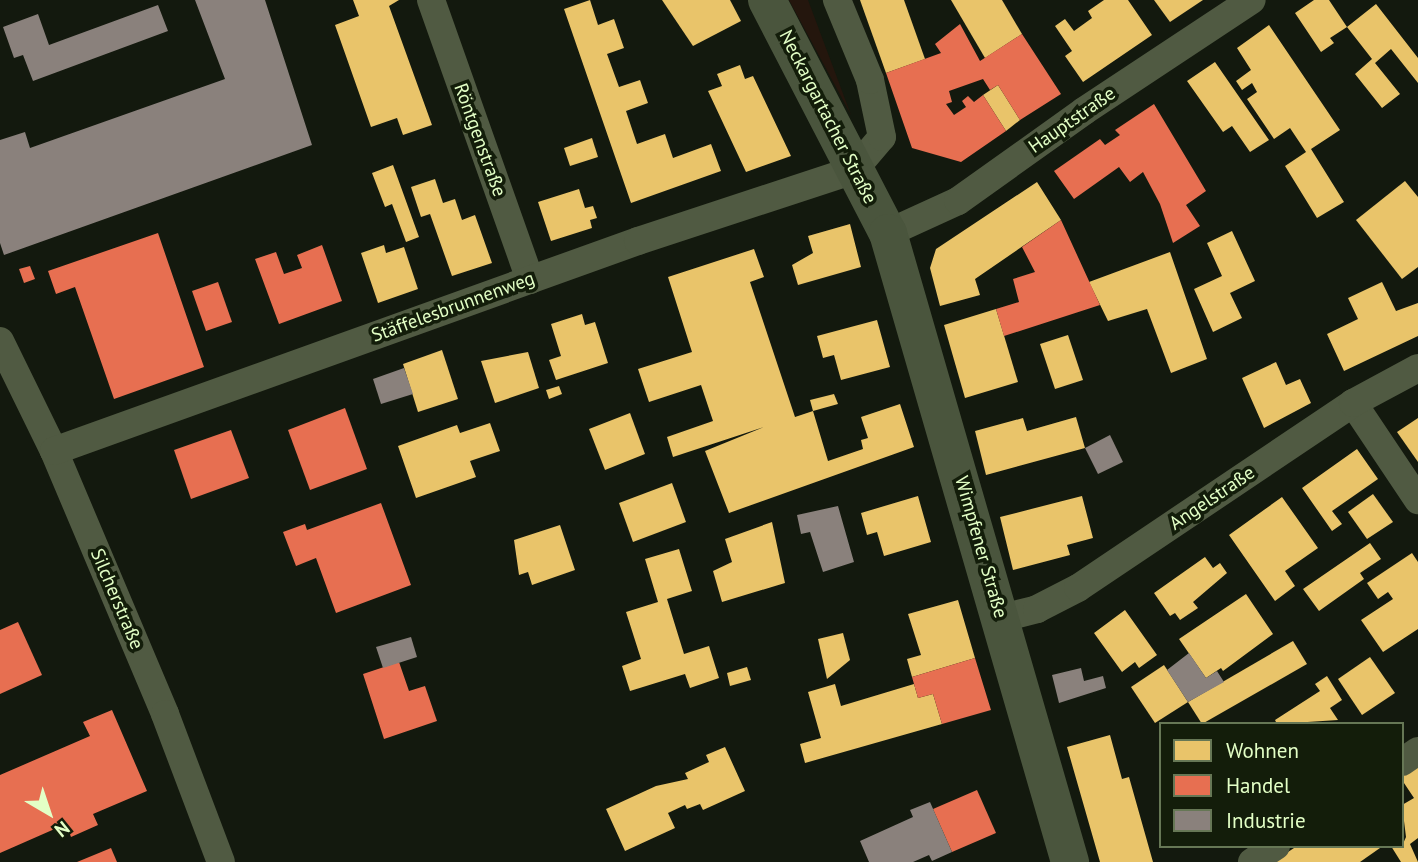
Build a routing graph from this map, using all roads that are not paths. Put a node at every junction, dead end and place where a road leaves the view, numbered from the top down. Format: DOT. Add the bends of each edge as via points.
graph roads {
  1 [pos="430,0"];
  2 [pos="767,0"];
  3 [pos="837,0"];
  4 [pos="1252,0"];
  5 [pos="854,170"];
  6 [pos="888,233"];
  7 [pos="530,280"];
  8 [pos="0,341"];
  9 [pos="1418,368"];
  10 [pos="1353,403"];
  11 [pos="54,451"];
  12 [pos="1418,500"];
  13 [pos="1002,618"];
  14 [pos="1273,848"];
  15 [pos="221,862"];
  16 [pos="1070,862"];
  17 [pos="1252,862"];
  1 -- 7 [label="street, Röntgenstraße"];
  2 -- 5 [label="street, Neckargartacher Straße"];
  3 -- 5 [label="street" via="870,80 882,137"];
  4 -- 6 [label="street, Hauptstraße" via="958,201"];
  5 -- 6 [label="street, Neckargartacher Straße"];
  5 -- 7 [label="street, Stäffelesbrunnenweg"];
  6 -- 13 [label="street, Wimpfener Straße"];
  7 -- 11 [label="street, Stäffelesbrunnenweg"];
  8 -- 11 [label="street, Silcherstraße"];
  9 -- 10 [label="street, Angelstraße"];
  10 -- 12 [label="street"];
  10 -- 13 [label="street, Angelstraße" via="1078,588 1037,609"];
  11 -- 15 [label="street, Silcherstraße" via="165,714"];
  13 -- 16 [label="street, Wimpfener Straße"];
  14 -- 17 [label="street"];
}
